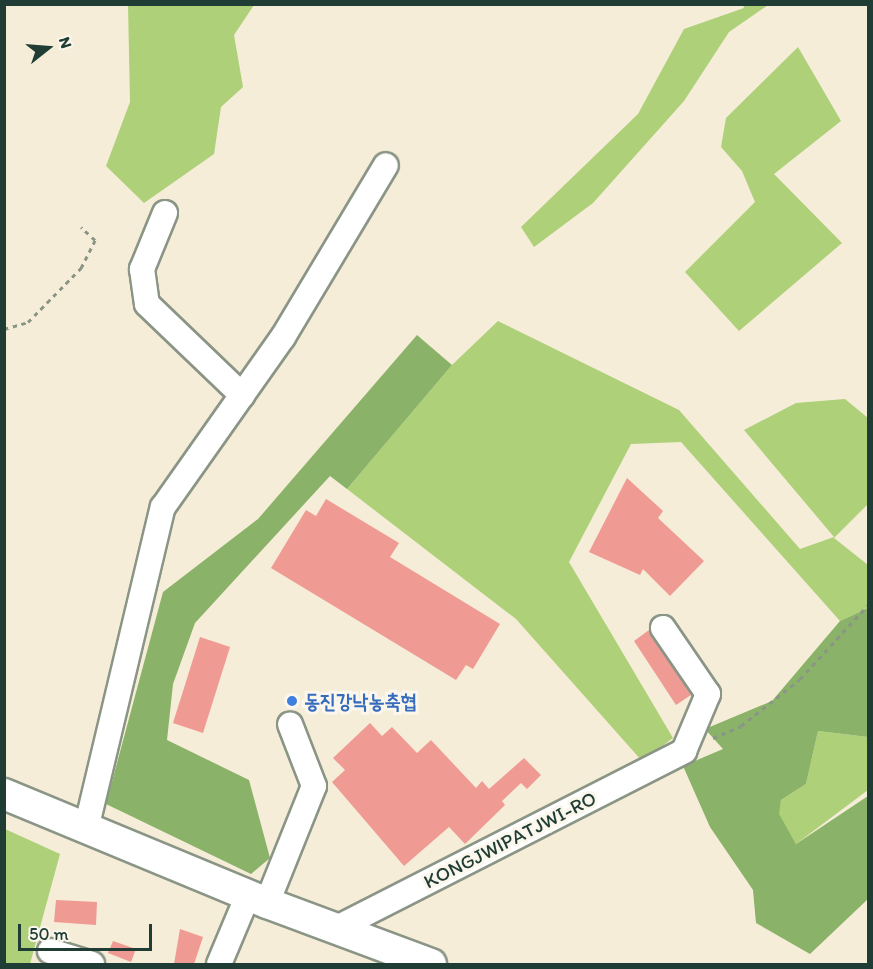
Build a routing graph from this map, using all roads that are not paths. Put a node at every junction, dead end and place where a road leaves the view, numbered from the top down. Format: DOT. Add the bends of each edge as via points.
graph roads {
  1 [pos="386,165"];
  2 [pos="165,213"];
  3 [pos="242,395"];
  4 [pos="663,628"];
  5 [pos="290,724"];
  6 [pos="4,794"];
  7 [pos="86,829"];
  8 [pos="258,899"];
  9 [pos="337,928"];
  10 [pos="50,951"];
  11 [pos="401,959"];
  12 [pos="92,964"];
  13 [pos="219,964"];
  14 [pos="431,964"];
  1 -- 3 [label="street" via="283,337"];
  2 -- 3 [label="street" via="142,269 147,304"];
  3 -- 7 [label="street" via="163,507"];
  4 -- 9 [label="street, KONGJWIPATJWI-RO" via="708,694 684,751"];
  5 -- 8 [label="street" via="314,786"];
  6 -- 7 [label="main road"];
  7 -- 8 [label="main road"];
  8 -- 9 [label="main road"];
  8 -- 13 [label="street"];
  9 -- 11 [label="main road"];
  10 -- 12 [label="street"];
  11 -- 14 [label="main road"];
}
